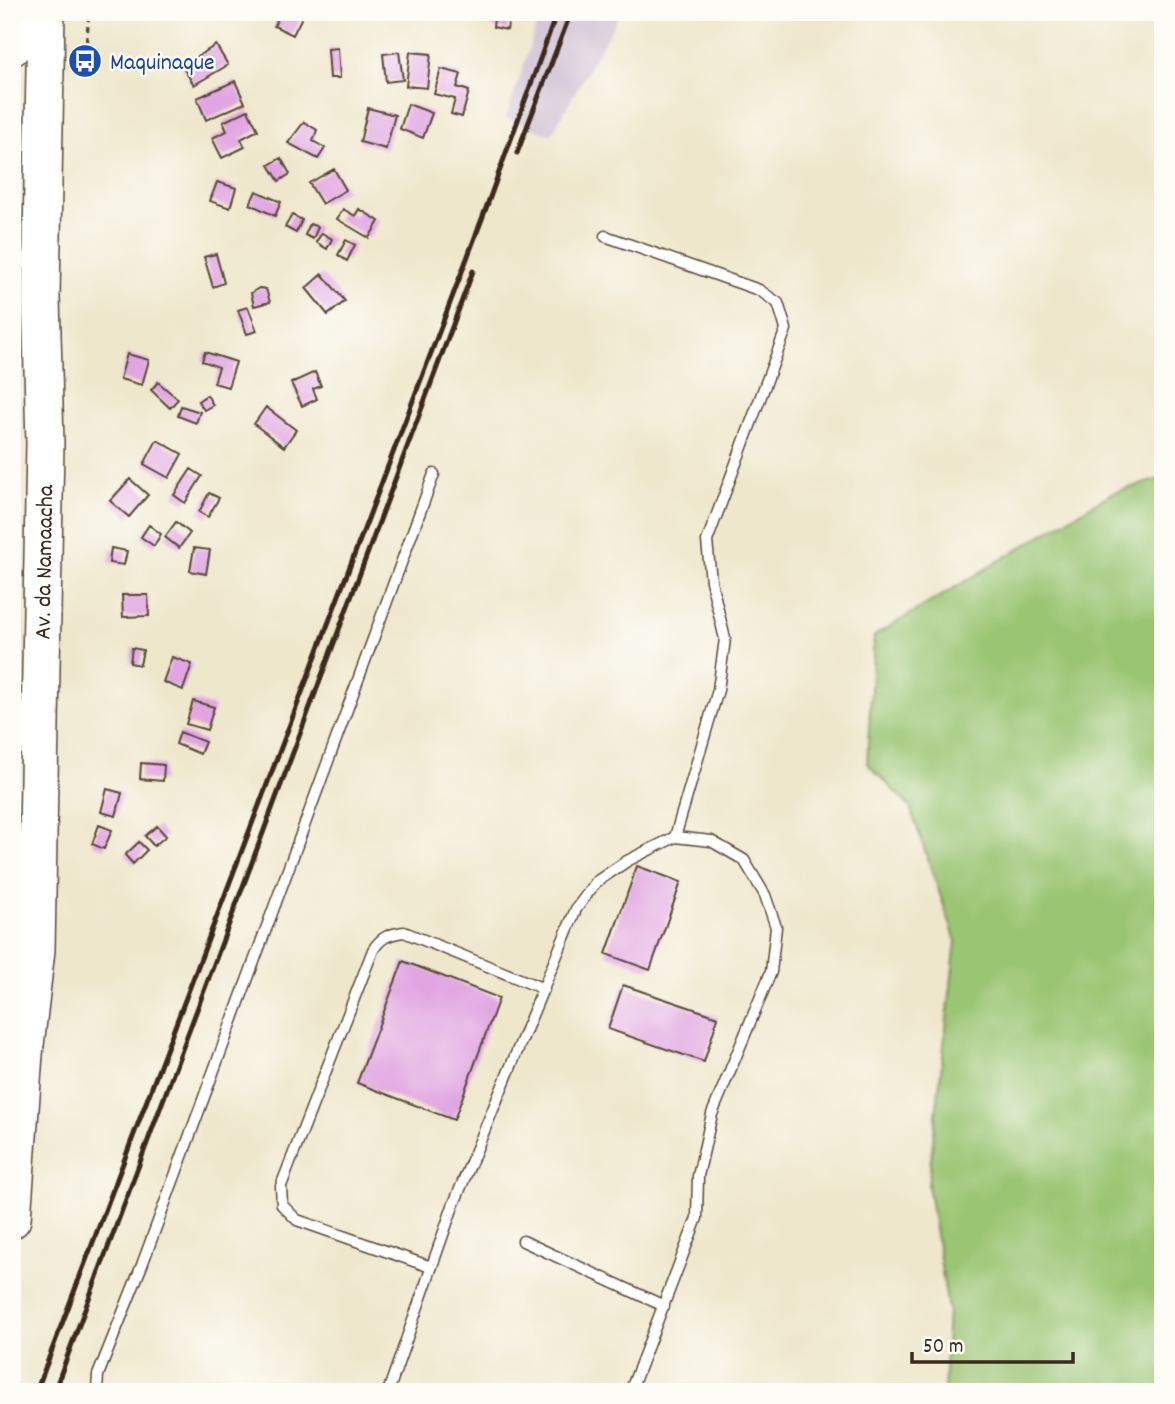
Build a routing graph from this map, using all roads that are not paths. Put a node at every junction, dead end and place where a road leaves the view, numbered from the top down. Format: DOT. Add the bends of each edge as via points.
graph roads {
  1 [pos="13,12"];
  2 [pos="46,12"];
  3 [pos="12,47"];
  4 [pos="605,236"];
  5 [pos="434,474"];
  6 [pos="675,837"];
  7 [pos="544,989"];
  8 [pos="12,1219"];
  9 [pos="523,1241"];
  10 [pos="431,1268"];
  11 [pos="664,1306"];
  12 [pos="389,1391"];
  13 [pos="97,1392"];
  14 [pos="630,1392"];
  1 -- 3 [label="highway"];
  2 -- 8 [label="highway, Av. da Namaacha" via="41,297 45,443 36,950"];
  4 -- 6 [label="lane" via="760,290 778,303 786,329 707,541 724,639 718,690"];
  5 -- 13 [label="lane" via="99,1375"];
  6 -- 7 [label="lane" via="596,882 576,909"];
  6 -- 11 [label="lane" via="711,841 744,860 765,895 776,927 771,972 712,1114 698,1176 697,1217"];
  7 -- 10 [label="lane"];
  7 -- 10 [label="lane" via="404,932 390,933 373,950 281,1186 282,1205 297,1220"];
  9 -- 11 [label="lane"];
  10 -- 12 [label="lane"];
  11 -- 14 [label="lane"];
}
